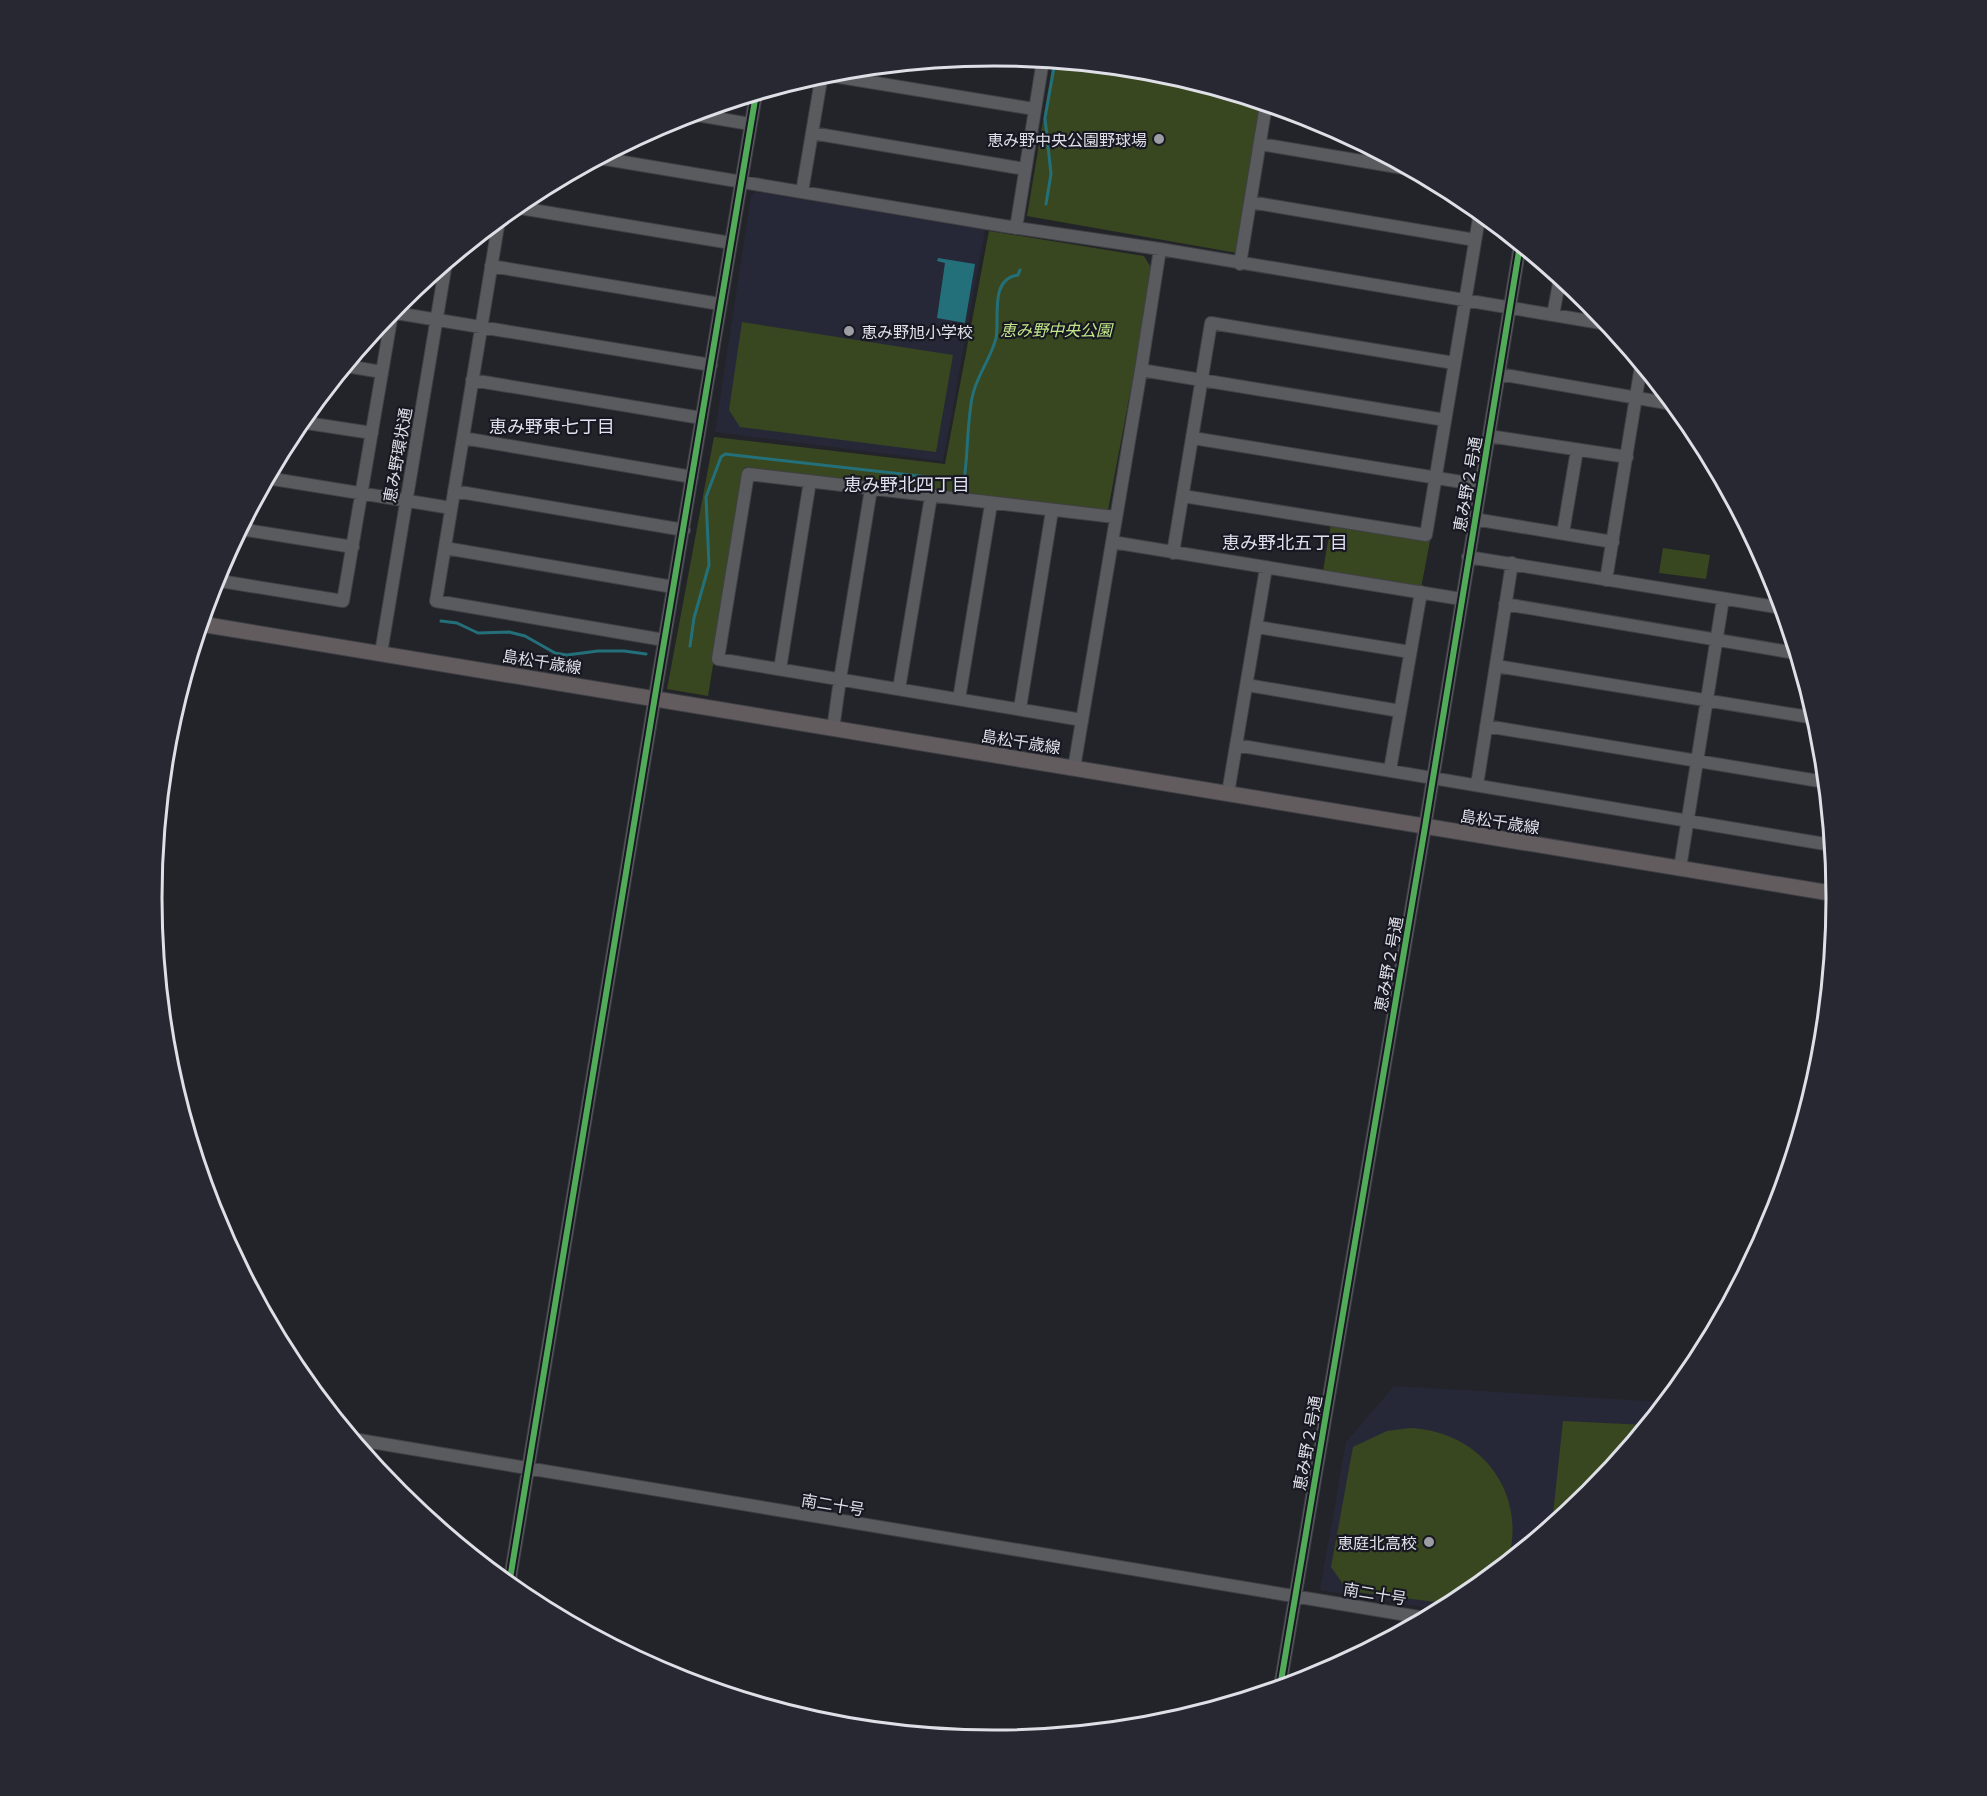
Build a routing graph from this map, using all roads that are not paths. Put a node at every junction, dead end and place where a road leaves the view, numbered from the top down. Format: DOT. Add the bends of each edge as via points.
graph roads {
  1 [pos="1042,68"];
  2 [pos="850,79"];
  3 [pos="820,84"];
  4 [pos="755,101"];
  5 [pos="1034,110"];
  6 [pos="1265,111"];
  7 [pos="708,117"];
  8 [pos="750,124"];
  9 [pos="812,133"];
  10 [pos="1260,144"];
  11 [pos="611,160"];
  12 [pos="1387,165"];
  13 [pos="1025,169"];
  14 [pos="741,182"];
  15 [pos="802,192"];
  16 [pos="1250,202"];
  17 [pos="527,209"];
  18 [pos="1478,222"];
  19 [pos="1016,228"];
  20 [pos="496,231"];
  21 [pos="1475,240"];
  22 [pos="731,243"];
  23 [pos="1160,249"];
  24 [pos="1519,253"];
  25 [pos="1240,264"];
  26 [pos="491,266"];
  27 [pos="444,273"];
  28 [pos="1558,287"];
  29 [pos="1465,301"];
  30 [pos="720,304"];
  31 [pos="1510,308"];
  32 [pos="403,312"];
  33 [pos="1553,315"];
  34 [pos="437,319"];
  35 [pos="1593,322"];
  36 [pos="481,326"];
  37 [pos="389,327"];
  38 [pos="1454,363"];
  39 [pos="711,365"];
  40 [pos="353,367"];
  41 [pos="1142,370"];
  42 [pos="382,372"];
  43 [pos="1499,374"];
  44 [pos="1640,374"];
  45 [pos="472,380"];
  46 [pos="1202,381"];
  47 [pos="1636,398"];
  48 [pos="1661,402"];
  49 [pos="701,418"];
  50 [pos="1445,420"];
  51 [pos="311,424"];
  52 [pos="372,433"];
  53 [pos="1489,436"];
  54 [pos="463,438"];
  55 [pos="1192,438"];
  56 [pos="1577,450"];
  57 [pos="1627,458"];
  58 [pos="692,477"];
  59 [pos="1437,478"];
  60 [pos="275,479"];
  61 [pos="810,481"];
  62 [pos="1480,485"];
  63 [pos="871,489"];
  64 [pos="454,491"];
  65 [pos="362,494"];
  66 [pos="1183,495"];
  67 [pos="931,496"];
  68 [pos="406,501"];
  69 [pos="991,504"];
  70 [pos="451,508"];
  71 [pos="1052,511"];
  72 [pos="1116,517"];
  73 [pos="1474,519"];
  74 [pos="247,530"];
  75 [pos="684,530"];
  76 [pos="1563,533"];
  77 [pos="1112,542"];
  78 [pos="1613,542"];
  79 [pos="353,547"];
  80 [pos="445,548"];
  81 [pos="1173,553"];
  82 [pos="1468,557"];
  83 [pos="1512,563"];
  84 [pos="1266,568"];
  85 [pos="1606,580"];
  86 [pos="224,582"];
  87 [pos="674,587"];
  88 [pos="1420,592"];
  89 [pos="1461,598"];
  90 [pos="1723,599"];
  91 [pos="1505,604"];
  92 [pos="1772,606"];
  93 [pos="208,625"];
  94 [pos="1257,627"];
  95 [pos="664,640"];
  96 [pos="1716,640"];
  97 [pos="1410,651"];
  98 [pos="1787,652"];
  99 [pos="381,653"];
  100 [pos="1496,666"];
  101 [pos="780,669"];
  102 [pos="840,679"];
  103 [pos="1246,686"];
  104 [pos="899,689"];
  105 [pos="654,697"];
  106 [pos="959,699"];
  107 [pos="1707,700"];
  108 [pos="1020,708"];
  109 [pos="1400,711"];
  110 [pos="1805,716"];
  111 [pos="1082,720"];
  112 [pos="1486,726"];
  113 [pos="833,729"];
  114 [pos="1236,745"];
  115 [pos="1697,760"];
  116 [pos="1074,768"];
  117 [pos="1390,770"];
  118 [pos="1433,778"];
  119 [pos="1817,781"];
  120 [pos="1477,785"];
  121 [pos="1228,793"];
  122 [pos="1687,821"];
  123 [pos="1425,827"];
  124 [pos="1824,844"];
  125 [pos="1680,868"];
  126 [pos="1826,892"];
  127 [pos="364,1442"];
  128 [pos="528,1470"];
  129 [pos="511,1575"];
  130 [pos="1307,1599"];
  131 [pos="1414,1616"];
  132 [pos="1283,1678"];
  1 -- 5 [label="street"];
  2 -- 5 [label="street"];
  3 -- 9 [label="street"];
  4 -- 8 [label="street"];
  5 -- 13 [label="street"];
  6 -- 10 [label="street"];
  7 -- 8 [label="street"];
  8 -- 14 [label="street"];
  9 -- 13 [label="street"];
  9 -- 15 [label="street"];
  10 -- 12 [label="street"];
  10 -- 16 [label="street"];
  11 -- 14 [label="street"];
  13 -- 19 [label="street"];
  14 -- 15 [label="street"];
  14 -- 22 [label="street"];
  15 -- 19 [label="street"];
  16 -- 21 [label="street"];
  16 -- 25 [label="street"];
  17 -- 22 [label="street"];
  18 -- 21 [label="street"];
  19 -- 23 [label="street"];
  20 -- 26 [label="street"];
  21 -- 29 [label="street"];
  22 -- 30 [label="street"];
  23 -- 25 [label="street"];
  23 -- 41 [label="street"];
  24 -- 31 [label="street, 恵み野２号通"];
  25 -- 29 [label="street"];
  26 -- 30 [label="street"];
  26 -- 36 [label="street"];
  27 -- 34 [label="street, 恵み野環状通"];
  28 -- 33 [label="street"];
  29 -- 31 [label="street"];
  29 -- 38 [label="street"];
  30 -- 39 [label="street"];
  31 -- 33 [label="street"];
  31 -- 43 [label="street, 恵み野２号通"];
  32 -- 34 [label="street"];
  33 -- 35 [label="street"];
  34 -- 36 [label="street"];
  34 -- 68 [label="street, 恵み野環状通"];
  36 -- 39 [label="street"];
  36 -- 45 [label="street"];
  37 -- 42 [label="street"];
  38 -- 46 [label="street" via="1211,323"];
  38 -- 50 [label="street"];
  39 -- 49 [label="street"];
  40 -- 42 [label="street"];
  41 -- 46 [label="street"];
  41 -- 72 [label="street"];
  42 -- 52 [label="street"];
  43 -- 47 [label="street"];
  43 -- 53 [label="street, 恵み野２号通"];
  44 -- 47 [label="street"];
  45 -- 49 [label="street"];
  45 -- 54 [label="street"];
  46 -- 50 [label="street"];
  46 -- 55 [label="street"];
  47 -- 48 [label="street"];
  47 -- 57 [label="street"];
  49 -- 58 [label="street"];
  50 -- 59 [label="street"];
  51 -- 52 [label="street"];
  52 -- 65 [label="street"];
  53 -- 56 [label="street"];
  53 -- 62 [label="street, 恵み野２号通"];
  54 -- 58 [label="street"];
  54 -- 64 [label="street"];
  55 -- 59 [label="street"];
  55 -- 66 [label="street"];
  56 -- 57 [label="street"];
  56 -- 76 [label="street"];
  57 -- 78 [label="street"];
  58 -- 75 [label="street"];
  59 -- 62 [label="street"];
  59 -- 66 [label="street" via="1426,534"];
  60 -- 65 [label="street"];
  61 -- 63 [label="street"];
  61 -- 101 [label="street"];
  61 -- 101 [label="street" via="748,474 718,659"];
  62 -- 73 [label="street, 恵み野２号通"];
  63 -- 67 [label="street"];
  63 -- 102 [label="street"];
  64 -- 70 [label="street"];
  64 -- 75 [label="street"];
  65 -- 68 [label="street"];
  65 -- 79 [label="street"];
  66 -- 81 [label="street"];
  67 -- 69 [label="street"];
  67 -- 104 [label="street"];
  68 -- 70 [label="street"];
  68 -- 99 [label="street, 恵み野環状通"];
  69 -- 71 [label="street"];
  69 -- 106 [label="street"];
  70 -- 80 [label="street"];
  71 -- 72 [label="street"];
  71 -- 108 [label="street"];
  72 -- 77 [label="street"];
  73 -- 76 [label="street"];
  73 -- 82 [label="street, 恵み野２号通"];
  74 -- 79 [label="street"];
  75 -- 87 [label="street"];
  76 -- 78 [label="street"];
  77 -- 81 [label="street"];
  77 -- 111 [label="street"];
  78 -- 85 [label="street"];
  79 -- 86 [label="street" via="344,600"];
  80 -- 87 [label="street"];
  80 -- 95 [label="street" via="436,601"];
  81 -- 84 [label="street"];
  82 -- 83 [label="street"];
  82 -- 89 [label="street, 恵み野２号通"];
  83 -- 85 [label="street"];
  83 -- 91 [label="street"];
  84 -- 88 [label="street"];
  84 -- 94 [label="street"];
  85 -- 90 [label="street"];
  87 -- 95 [label="street"];
  88 -- 89 [label="street"];
  88 -- 97 [label="street"];
  89 -- 118 [label="street, 恵み野２号通"];
  90 -- 92 [label="street"];
  90 -- 96 [label="street"];
  91 -- 96 [label="street"];
  91 -- 100 [label="street"];
  93 -- 99 [label="main road, 島松千歳線"];
  94 -- 97 [label="street"];
  94 -- 103 [label="street"];
  95 -- 105 [label="street"];
  96 -- 98 [label="street"];
  96 -- 107 [label="street"];
  97 -- 109 [label="street"];
  99 -- 105 [label="main road, 島松千歳線"];
  100 -- 107 [label="street"];
  100 -- 112 [label="street"];
  101 -- 102 [label="street"];
  102 -- 104 [label="street"];
  102 -- 113 [label="street"];
  103 -- 109 [label="street"];
  103 -- 114 [label="street"];
  104 -- 106 [label="street"];
  105 -- 113 [label="main road, 島松千歳線"];
  105 -- 128 [label="street"];
  106 -- 108 [label="street"];
  107 -- 110 [label="street"];
  107 -- 115 [label="street"];
  108 -- 111 [label="street"];
  109 -- 117 [label="street"];
  111 -- 116 [label="street"];
  112 -- 115 [label="street"];
  112 -- 120 [label="street"];
  113 -- 116 [label="main road, 島松千歳線"];
  114 -- 117 [label="street"];
  114 -- 121 [label="street"];
  115 -- 119 [label="street"];
  115 -- 122 [label="street"];
  116 -- 121 [label="main road, 島松千歳線"];
  117 -- 118 [label="street"];
  118 -- 120 [label="street"];
  118 -- 123 [label="street, 恵み野２号通"];
  120 -- 122 [label="street"];
  121 -- 123 [label="main road, 島松千歳線"];
  122 -- 124 [label="street"];
  122 -- 125 [label="street"];
  123 -- 125 [label="main road, 島松千歳線"];
  123 -- 130 [label="street, 恵み野２号通"];
  125 -- 126 [label="main road, 島松千歳線"];
  127 -- 128 [label="street, 南二十号"];
  128 -- 129 [label="street"];
  128 -- 130 [label="street, 南二十号"];
  130 -- 131 [label="street, 南二十号"];
  130 -- 132 [label="street, 恵み野２号通"];
}
